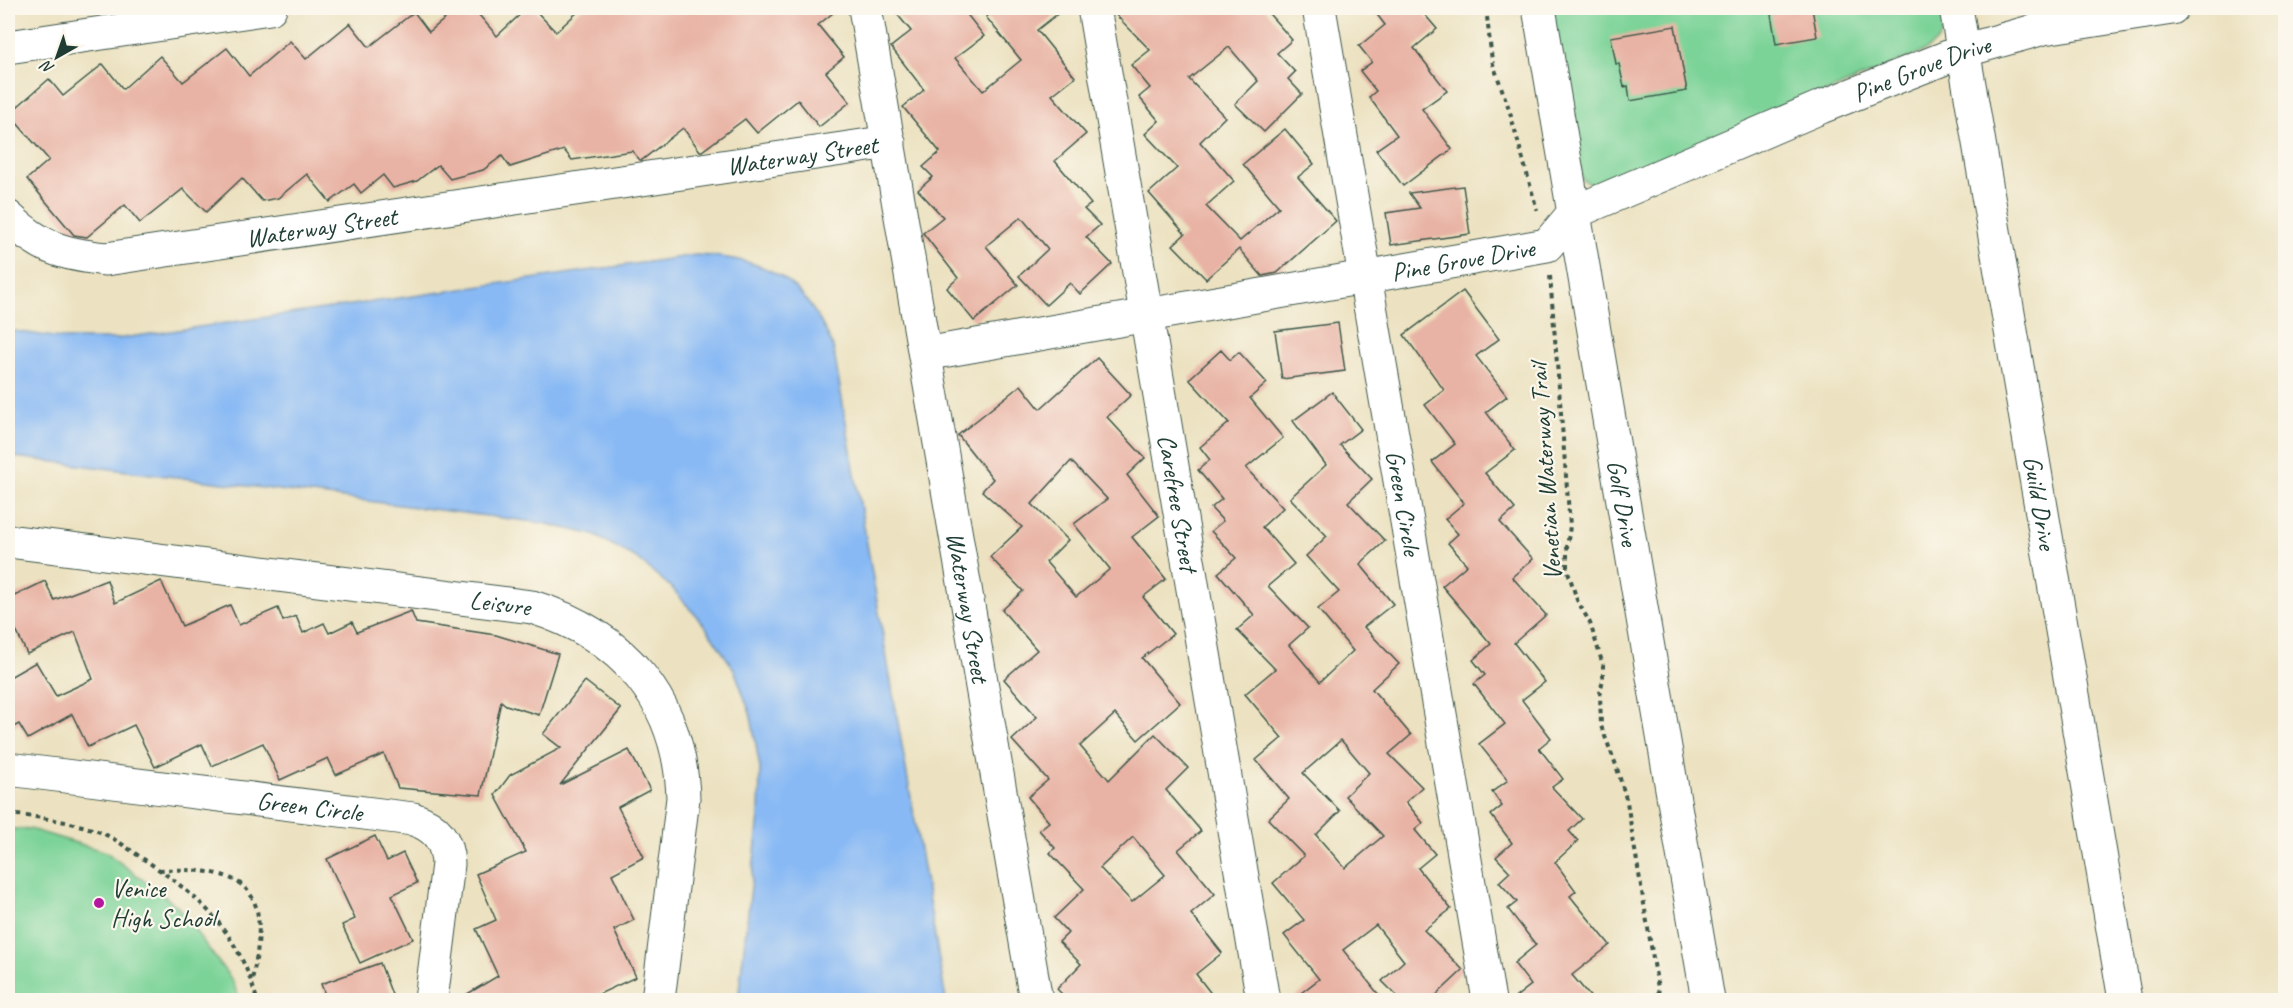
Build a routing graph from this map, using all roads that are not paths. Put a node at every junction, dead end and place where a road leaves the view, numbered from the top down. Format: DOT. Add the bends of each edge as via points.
graph roads {
  1 [pos="270,8"];
  2 [pos="865,8"];
  3 [pos="1094,8"];
  4 [pos="1319,8"];
  5 [pos="1539,8"];
  6 [pos="1956,8"];
  7 [pos="2172,8"];
  8 [pos="8,47"];
  9 [pos="1963,51"];
  10 [pos="889,142"];
  11 [pos="1575,212"];
  12 [pos="8,217"];
  13 [pos="1366,279"];
  14 [pos="1146,317"];
  15 [pos="925,354"];
  16 [pos="8,541"];
  17 [pos="8,769"];
  18 [pos="431,1000"];
  19 [pos="658,1000"];
  20 [pos="1036,1000"];
  21 [pos="1263,1000"];
  22 [pos="1489,1000"];
  23 [pos="1708,1000"];
  24 [pos="2125,1000"];
  1 -- 8 [label="street"];
  2 -- 10 [label="street"];
  3 -- 14 [label="street, Carefree Street"];
  4 -- 13 [label="street, Green Circle"];
  5 -- 11 [label="street, Golf Drive"];
  6 -- 9 [label="street, Guild Drive"];
  7 -- 9 [label="street, Pine Grove Drive" via="2044,28"];
  9 -- 11 [label="street, Pine Grove Drive"];
  9 -- 24 [label="street, Guild Drive"];
  10 -- 12 [label="street, Waterway Street" via="106,259 50,248 27,235"];
  10 -- 15 [label="street, Waterway Street"];
  11 -- 13 [label="street, Pine Grove Drive" via="1547,245"];
  11 -- 23 [label="street, Golf Drive"];
  13 -- 14 [label="street, Pine Grove Drive"];
  13 -- 22 [label="street, Green Circle"];
  14 -- 15 [label="street, Pine Grove Drive"];
  14 -- 21 [label="street, Carefree Street"];
  15 -- 20 [label="street, Waterway Street"];
  16 -- 19 [label="street, Leisure" via="531,607 588,630 616,650 656,697 679,758 683,798"];
  17 -- 18 [label="street, Green Circle" via="427,823 441,835 448,851"];
}
